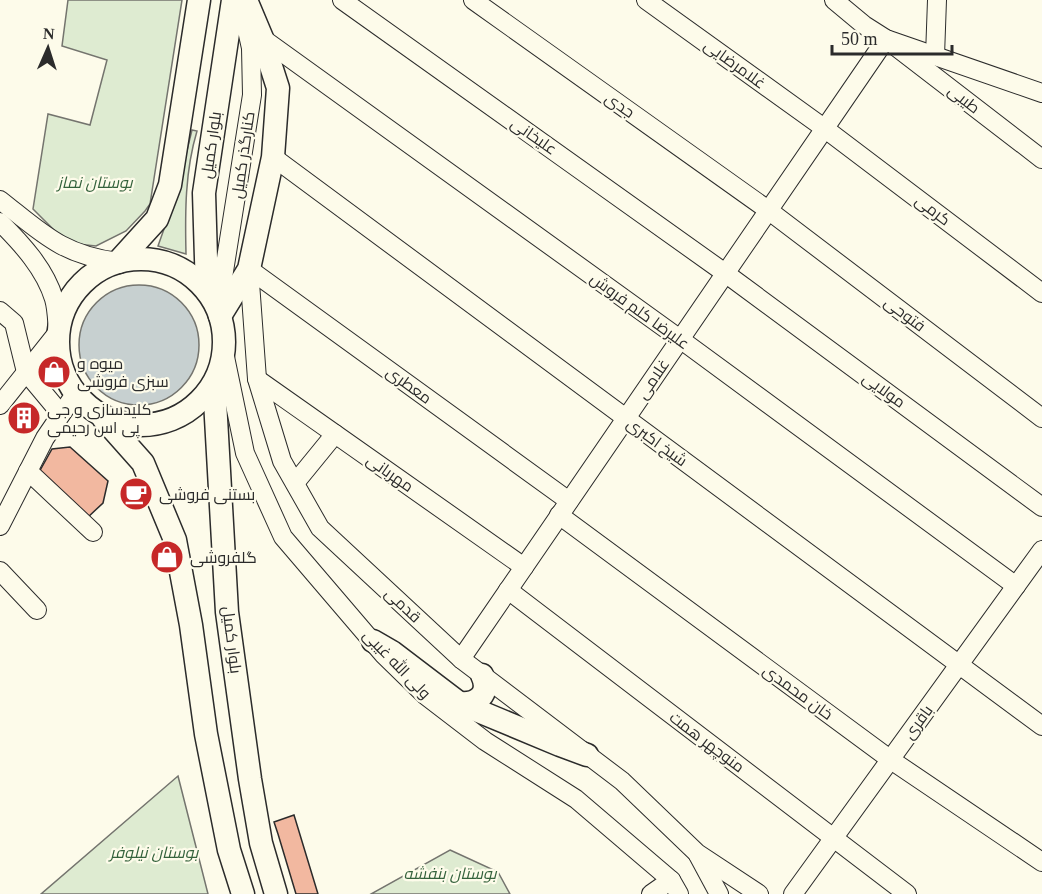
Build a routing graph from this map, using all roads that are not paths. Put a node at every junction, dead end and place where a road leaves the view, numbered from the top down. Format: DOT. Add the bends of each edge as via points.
graph roads {
  1 [pos="199,0"];
  2 [pos="342,0"];
  3 [pos="473,0"];
  4 [pos="646,0"];
  5 [pos="834,0"];
  6 [pos="937,0"];
  7 [pos="243,1"];
  8 [pos="262,38"];
  9 [pos="886,39"];
  10 [pos="935,56"];
  11 [pos="1042,93"];
  12 [pos="824,128"];
  13 [pos="273,157"];
  14 [pos="1042,159"];
  15 [pos="0,200"];
  16 [pos="768,210"];
  17 [pos="0,222"];
  18 [pos="118,262"];
  19 [pos="249,269"];
  20 [pos="725,273"];
  21 [pos="1042,293"];
  22 [pos="215,306"];
  23 [pos="0,311"];
  24 [pos="58,332"];
  25 [pos="680,339"];
  26 [pos="224,352"];
  27 [pos="26,372"];
  28 [pos="257,378"];
  29 [pos="214,383"];
  30 [pos="75,394"];
  31 [pos="0,405"];
  32 [pos="61,414"];
  33 [pos="100,415"];
  34 [pos="626,418"];
  35 [pos="1042,418"];
  36 [pos="335,434"];
  37 [pos="28,471"];
  38 [pos="295,483"];
  39 [pos="1042,507"];
  40 [pos="564,508"];
  41 [pos="0,526"];
  42 [pos="93,532"];
  43 [pos="1041,555"];
  44 [pos="524,567"];
  45 [pos="0,571"];
  46 [pos="1016,586"];
  47 [pos="508,590"];
  48 [pos="37,610"];
  49 [pos="373,641"];
  50 [pos="460,659"];
  51 [pos="959,665"];
  52 [pos="482,675"];
  53 [pos="459,703"];
  54 [pos="1042,726"];
  55 [pos="587,755"];
  56 [pos="891,760"];
  57 [pos="834,838"];
  58 [pos="697,853"];
  59 [pos="1042,862"];
  60 [pos="675,887"];
  61 [pos="243,894"];
  62 [pos="276,894"];
  63 [pos="651,894"];
  64 [pos="719,894"];
  65 [pos="759,894"];
  66 [pos="793,894"];
  67 [pos="907,894"];
  1 -- 18 [label="main road, بلوار کمیل" via="170,185 157,219"];
  2 -- 20 [label="street, علیخانی"];
  3 -- 16 [label="street, جدی"];
  4 -- 12 [label="street, غلامرضایی"];
  5 -- 9 [label="street"];
  6 -- 10 [label="street"];
  7 -- 8 [label="main road"];
  7 -- 22 [label="street, کنارگذر کمیل" via="251,48 252,95"];
  7 -- 22 [label="main road, بلوار کمیل" via="204,193"];
  8 -- 13 [label="main road" via="278,88"];
  8 -- 25 [label="street, علیرضا کلم فروش"];
  9 -- 10 [label="street"];
  9 -- 12 [label="street, غلامی"];
  9 -- 14 [label="street, طیبی"];
  10 -- 11 [label="street"];
  12 -- 16 [label="street, غلامی"];
  12 -- 21 [label="street, کرمی"];
  13 -- 19 [label="main road"];
  13 -- 34 [label="street, شیخ اکبری"];
  15 -- 18 [label="street" via="63,247 99,260"];
  16 -- 20 [label="street, غلامی"];
  16 -- 35 [label="street, فتوحی"];
  17 -- 24 [label="street" via="46,277 55,301"];
  18 -- 22 [label="main road" via="143,259 167,263 189,274"];
  18 -- 24 [label="main road" via="96,272 77,288 64,308"];
  19 -- 22 [label="main road"];
  19 -- 28 [label="street, قدمی"];
  19 -- 40 [label="street, معطری"];
  20 -- 25 [label="street, غلامی"];
  20 -- 39 [label="street, مولایی"];
  22 -- 26 [label="main road" via="224,331"];
  23 -- 27 [label="street" via="14,323"];
  24 -- 27 [label="street"];
  24 -- 30 [label="main road" via="58,354"];
  25 -- 34 [label="street, غلامی"];
  25 -- 46 [label="street, علیرضا کلم فروش"];
  26 -- 29 [label="main road"];
  26 -- 49 [label="street, ولی الله غیبی" via="245,453 283,537"];
  27 -- 31 [label="street"];
  27 -- 32 [label="street"];
  28 -- 36 [label="street, مهربانی"];
  28 -- 38 [label="street, قدمی" via="282,461"];
  29 -- 33 [label="main road" via="198,404 176,418 150,425 124,424"];
  29 -- 62 [label="main road, بلوار کمیل" via="227,612 261,843"];
  30 -- 32 [label="street"];
  30 -- 33 [label="main road"];
  32 -- 37 [label="street"];
  33 -- 61 [label="main road" via="143,463 175,540 206,734 229,850"];
  34 -- 40 [label="street, غلامی"];
  34 -- 51 [label="street, شیخ اکبری"];
  36 -- 38 [label="street"];
  36 -- 44 [label="street, مهربانی"];
  37 -- 41 [label="street"];
  37 -- 42 [label="street"];
  38 -- 50 [label="street, قدمی" via="320,528"];
  40 -- 44 [label="street, غلامی"];
  40 -- 56 [label="street, خان محمدی"];
  43 -- 46 [label="street, باقری"];
  44 -- 47 [label="street, غلامی"];
  45 -- 48 [label="street"];
  46 -- 51 [label="street, باقری"];
  47 -- 50 [label="street, غلامی"];
  47 -- 57 [label="street, منوچهر همت"];
  49 -- 53 [label="main road"];
  49 -- 60 [label="street, ولی الله غیبی" via="425,695 485,741 576,799"];
  50 -- 52 [label="street, قدمی"];
  51 -- 54 [label="street, شیخ اکبری"];
  51 -- 56 [label="street, باقری"];
  52 -- 53 [label="main road" via="485,687 481,697 472,703"];
  52 -- 55 [label="street, قدمی"];
  53 -- 55 [label="main road"];
  55 -- 58 [label="street, قدمی" via="622,781"];
  56 -- 57 [label="street, باقری"];
  56 -- 59 [label="street, خان محمدی"];
  57 -- 66 [label="street, باقری"];
  57 -- 67 [label="street, منوچهر همت"];
  58 -- 64 [label="street"];
  58 -- 65 [label="street"];
  60 -- 63 [label="street"];
}
